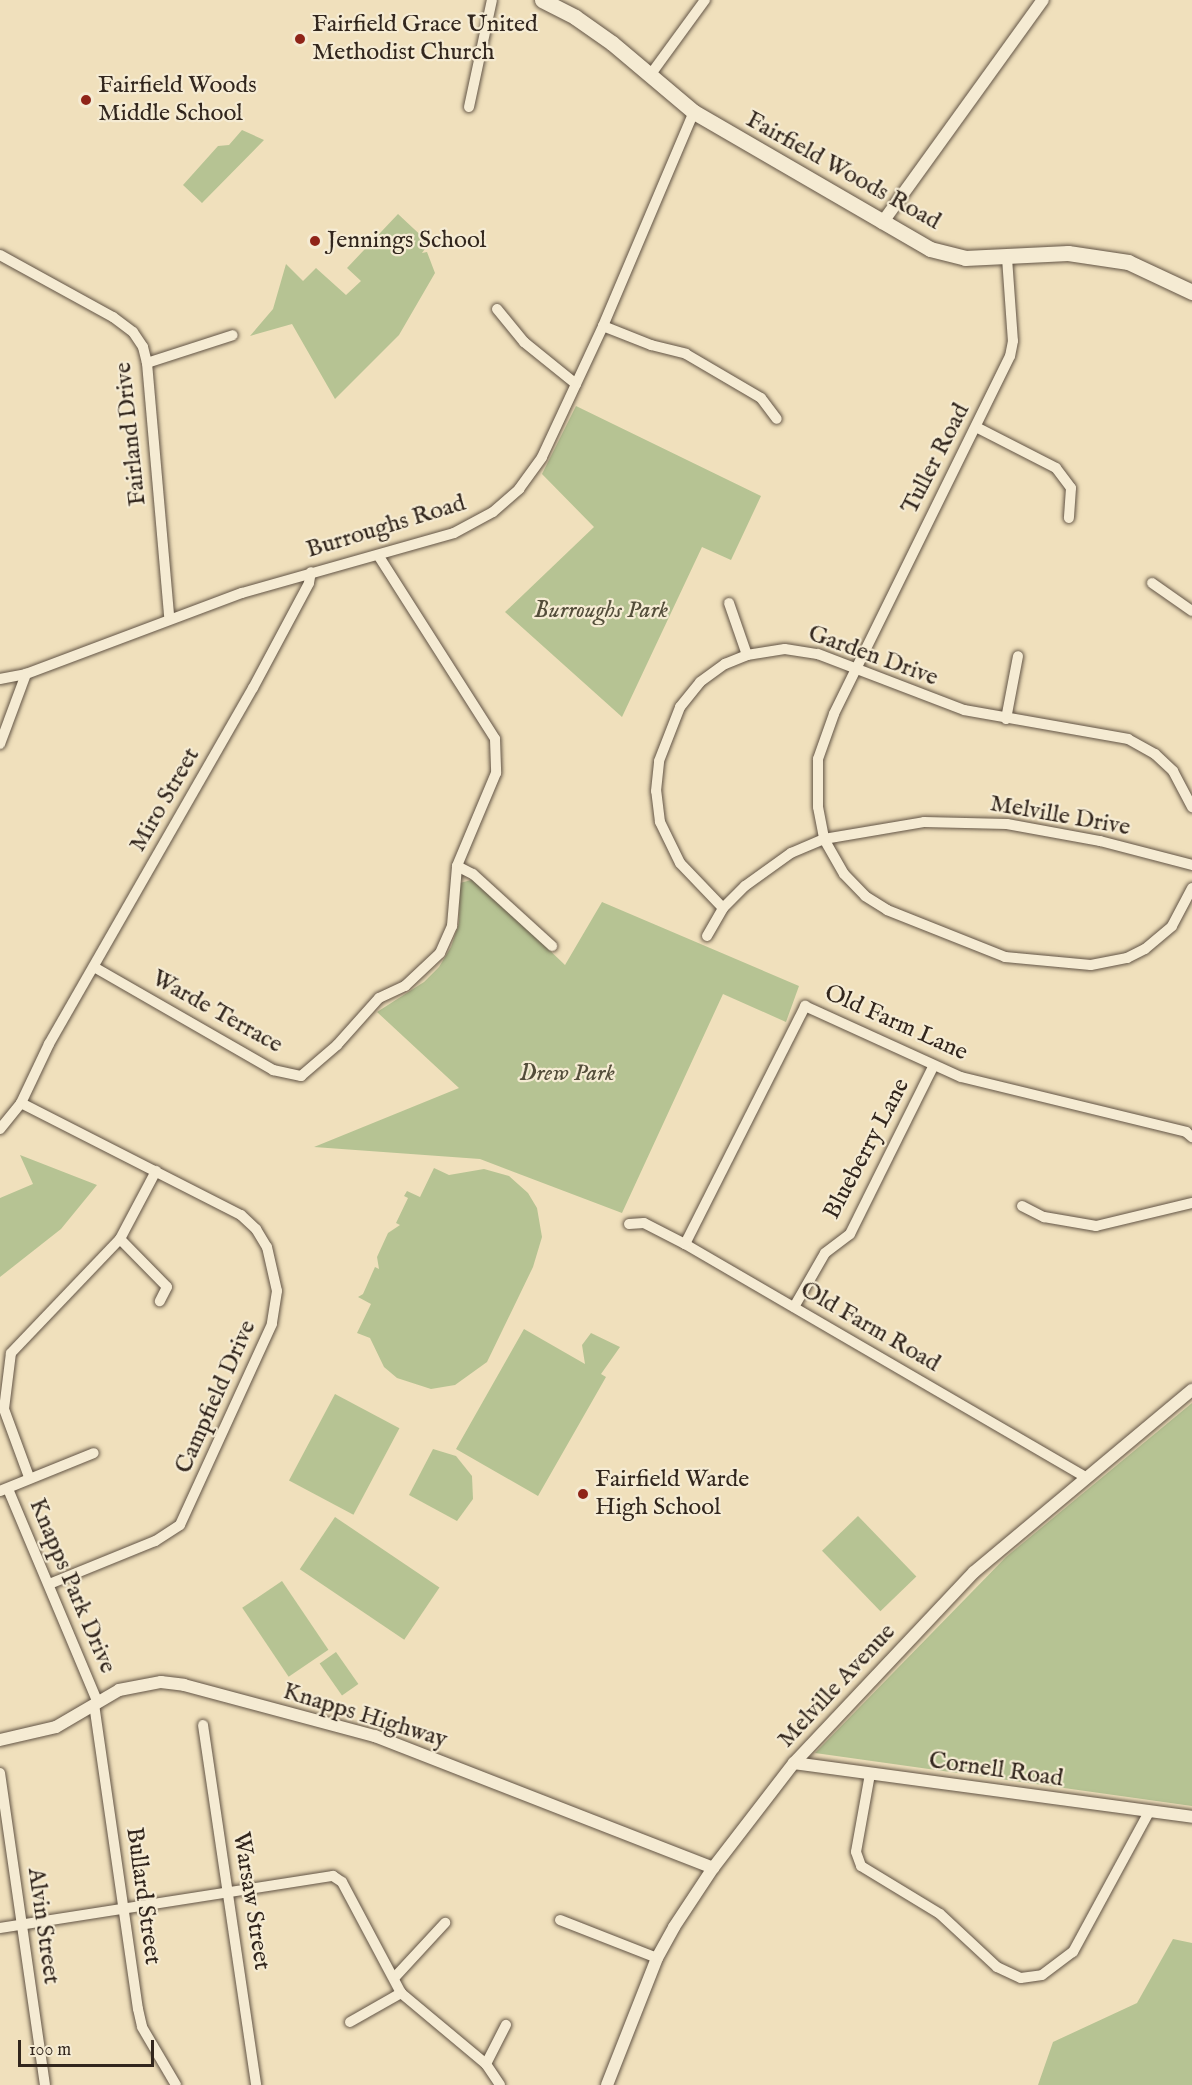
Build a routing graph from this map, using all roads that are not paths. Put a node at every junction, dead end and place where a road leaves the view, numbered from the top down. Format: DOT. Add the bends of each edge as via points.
graph roads {
  1 [pos="492,0"];
  2 [pos="542,0"];
  3 [pos="705,0"];
  4 [pos="1043,0"];
  5 [pos="651,74"];
  6 [pos="469,107"];
  7 [pos="694,112"];
  8 [pos="882,223"];
  9 [pos="0,255"];
  10 [pos="1007,258"];
  11 [pos="1191,289"];
  12 [pos="497,309"];
  13 [pos="603,326"];
  14 [pos="233,335"];
  15 [pos="147,363"];
  16 [pos="576,384"];
  17 [pos="777,419"];
  18 [pos="976,427"];
  19 [pos="1069,518"];
  20 [pos="378,555"];
  21 [pos="311,572"];
  22 [pos="1152,583"];
  23 [pos="729,603"];
  24 [pos="1192,611"];
  25 [pos="169,617"];
  26 [pos="747,655"];
  27 [pos="1018,656"];
  28 [pos="854,668"];
  29 [pos="26,674"];
  30 [pos="0,679"];
  31 [pos="1006,719"];
  32 [pos="0,744"];
  33 [pos="1192,807"];
  34 [pos="824,839"];
  35 [pos="1192,865"];
  36 [pos="457,866"];
  37 [pos="1192,888"];
  38 [pos="723,908"];
  39 [pos="707,936"];
  40 [pos="552,946"];
  41 [pos="94,967"];
  42 [pos="933,1067"];
  43 [pos="21,1103"];
  44 [pos="0,1129"];
  45 [pos="1192,1137"];
  46 [pos="156,1171"];
  47 [pos="1192,1203"];
  48 [pos="1022,1206"];
  49 [pos="628,1224"];
  50 [pos="120,1239"];
  51 [pos="685,1244"];
  52 [pos="160,1301"];
  53 [pos="794,1307"];
  54 [pos="11,1353"];
  55 [pos="0,1357"];
  56 [pos="1192,1390"];
  57 [pos="94,1454"];
  58 [pos="29,1478"];
  59 [pos="1087,1478"];
  60 [pos="4,1490"];
  61 [pos="49,1584"];
  62 [pos="95,1702"];
  63 [pos="203,1725"];
  64 [pos="0,1740"];
  65 [pos="794,1763"];
  66 [pos="0,1773"];
  67 [pos="870,1774"];
  68 [pos="1149,1812"];
  69 [pos="1192,1817"];
  70 [pos="713,1868"];
  71 [pos="227,1894"];
  72 [pos="125,1910"];
  73 [pos="560,1920"];
  74 [pos="444,1923"];
  75 [pos="22,1924"];
  76 [pos="0,1928"];
  77 [pos="657,1958"];
  78 [pos="394,1977"];
  79 [pos="401,1993"];
  80 [pos="350,2022"];
  81 [pos="506,2025"];
  82 [pos="486,2064"];
  83 [pos="45,2085"];
  84 [pos="176,2085"];
  85 [pos="256,2085"];
  86 [pos="500,2085"];
  87 [pos="607,2085"];
  1 -- 6 [label="street"];
  2 -- 5 [label="main road, Fairfield Woods Road" via="575,17"];
  3 -- 5 [label="street"];
  4 -- 8 [label="street"];
  5 -- 7 [label="main road, Fairfield Woods Road"];
  7 -- 8 [label="main road, Fairfield Woods Road"];
  7 -- 13 [label="street, Burroughs Road"];
  8 -- 10 [label="main road, Fairfield Woods Road" via="930,249 965,258"];
  9 -- 15 [label="street, Fairland Drive" via="114,317 133,332"];
  10 -- 11 [label="main road, Fairfield Woods Road" via="1068,253 1128,262"];
  10 -- 18 [label="street, Tuller Road" via="1013,341 1003,373"];
  12 -- 16 [label="street" via="524,342"];
  13 -- 16 [label="street, Burroughs Road"];
  13 -- 17 [label="street" via="686,354 761,398"];
  14 -- 15 [label="street"];
  15 -- 25 [label="street, Fairland Drive"];
  16 -- 20 [label="street, Burroughs Road" via="542,457 519,489 492,512 454,533"];
  18 -- 19 [label="street" via="1056,468 1071,488"];
  18 -- 28 [label="street, Tuller Road"];
  20 -- 21 [label="street, Burroughs Road"];
  20 -- 36 [label="street, Warde Terrace" via="495,739 496,773"];
  21 -- 25 [label="street, Burroughs Road"];
  21 -- 41 [label="street, Miro Street" via="309,584 253,688"];
  22 -- 24 [label="street"];
  23 -- 26 [label="street"];
  25 -- 29 [label="street, Burroughs Road"];
  26 -- 28 [label="street, Garden Drive" via="785,649 818,654"];
  26 -- 38 [label="street, Garden Drive" via="725,664 700,682 680,707 659,761 656,791 660,822 681,863"];
  27 -- 31 [label="street"];
  28 -- 31 [label="street, Garden Drive" via="933,700"];
  28 -- 34 [label="street, Tuller Road" via="818,759 818,807"];
  29 -- 30 [label="street, Burroughs Road"];
  29 -- 32 [label="street"];
  31 -- 33 [label="street, Garden Drive" via="1128,739 1142,745 1173,771"];
  34 -- 35 [label="street, Melville Drive" via="924,822 1007,824 1100,841"];
  34 -- 37 [label="street, Tuller Road" via="844,874 864,896 887,910 1005,957 1091,965 1127,958 1172,926"];
  34 -- 38 [label="street, Melville Drive" via="768,868"];
  36 -- 40 [label="street" via="473,874"];
  36 -- 41 [label="street, Warde Terrace" via="452,926 440,953 405,986 379,998 337,1045 301,1076 273,1070"];
  38 -- 39 [label="street, Melville Drive"];
  41 -- 43 [label="street, Miro Street" via="49,1044"];
  42 -- 45 [label="street, Old Farm Lane" via="1186,1132"];
  42 -- 51 [label="street, Old Farm Lane" via="805,1006"];
  42 -- 53 [label="street, Blueberry Lane" via="850,1234 825,1253"];
  43 -- 44 [label="street, Miro Street"];
  43 -- 46 [label="street, Campfield Drive"];
  46 -- 50 [label="street"];
  46 -- 61 [label="street, Campfield Drive" via="241,1215 256,1229 274,1270 277,1292 272,1324 180,1525 155,1541"];
  47 -- 48 [label="street" via="1096,1226 1044,1217"];
  49 -- 51 [label="street, Old Farm Road" via="644,1223"];
  50 -- 52 [label="street" via="167,1287"];
  50 -- 54 [label="street"];
  51 -- 53 [label="street, Old Farm Road"];
  53 -- 59 [label="street, Old Farm Road"];
  54 -- 55 [label="street"];
  54 -- 58 [label="street" via="4,1409"];
  56 -- 59 [label="street, Melville Avenue"];
  57 -- 58 [label="street"];
  58 -- 60 [label="street"];
  59 -- 65 [label="street, Melville Avenue" via="974,1572"];
  60 -- 61 [label="street, Knapps Park Drive"];
  61 -- 62 [label="street, Knapps Park Drive"];
  62 -- 64 [label="street, Knapps Highway" via="56,1727"];
  62 -- 70 [label="street, Knapps Highway" via="141,1684 172,1683 372,1735"];
  62 -- 72 [label="street, Bullard Street"];
  63 -- 71 [label="street, Warsaw Street"];
  65 -- 67 [label="street, Cornell Road"];
  65 -- 70 [label="street, Melville Avenue"];
  66 -- 75 [label="street, Alvin Street"];
  67 -- 68 [label="street, Cornell Road"];
  67 -- 68 [label="street" via="856,1852 861,1866 940,1914 997,1967 1021,1978 1042,1975 1073,1952"];
  68 -- 69 [label="street, Cornell Road"];
  70 -- 77 [label="street, Melville Avenue"];
  71 -- 72 [label="street"];
  71 -- 78 [label="street" via="333,1876 342,1882"];
  71 -- 85 [label="street, Warsaw Street"];
  72 -- 75 [label="street"];
  72 -- 84 [label="street, Bullard Street" via="142,2026"];
  73 -- 77 [label="street"];
  74 -- 78 [label="street"];
  75 -- 76 [label="street"];
  75 -- 83 [label="street, Alvin Street"];
  77 -- 87 [label="street, Melville Avenue"];
  78 -- 79 [label="street"];
  79 -- 80 [label="street"];
  79 -- 82 [label="street"];
  81 -- 82 [label="street"];
  82 -- 86 [label="street"];
}
